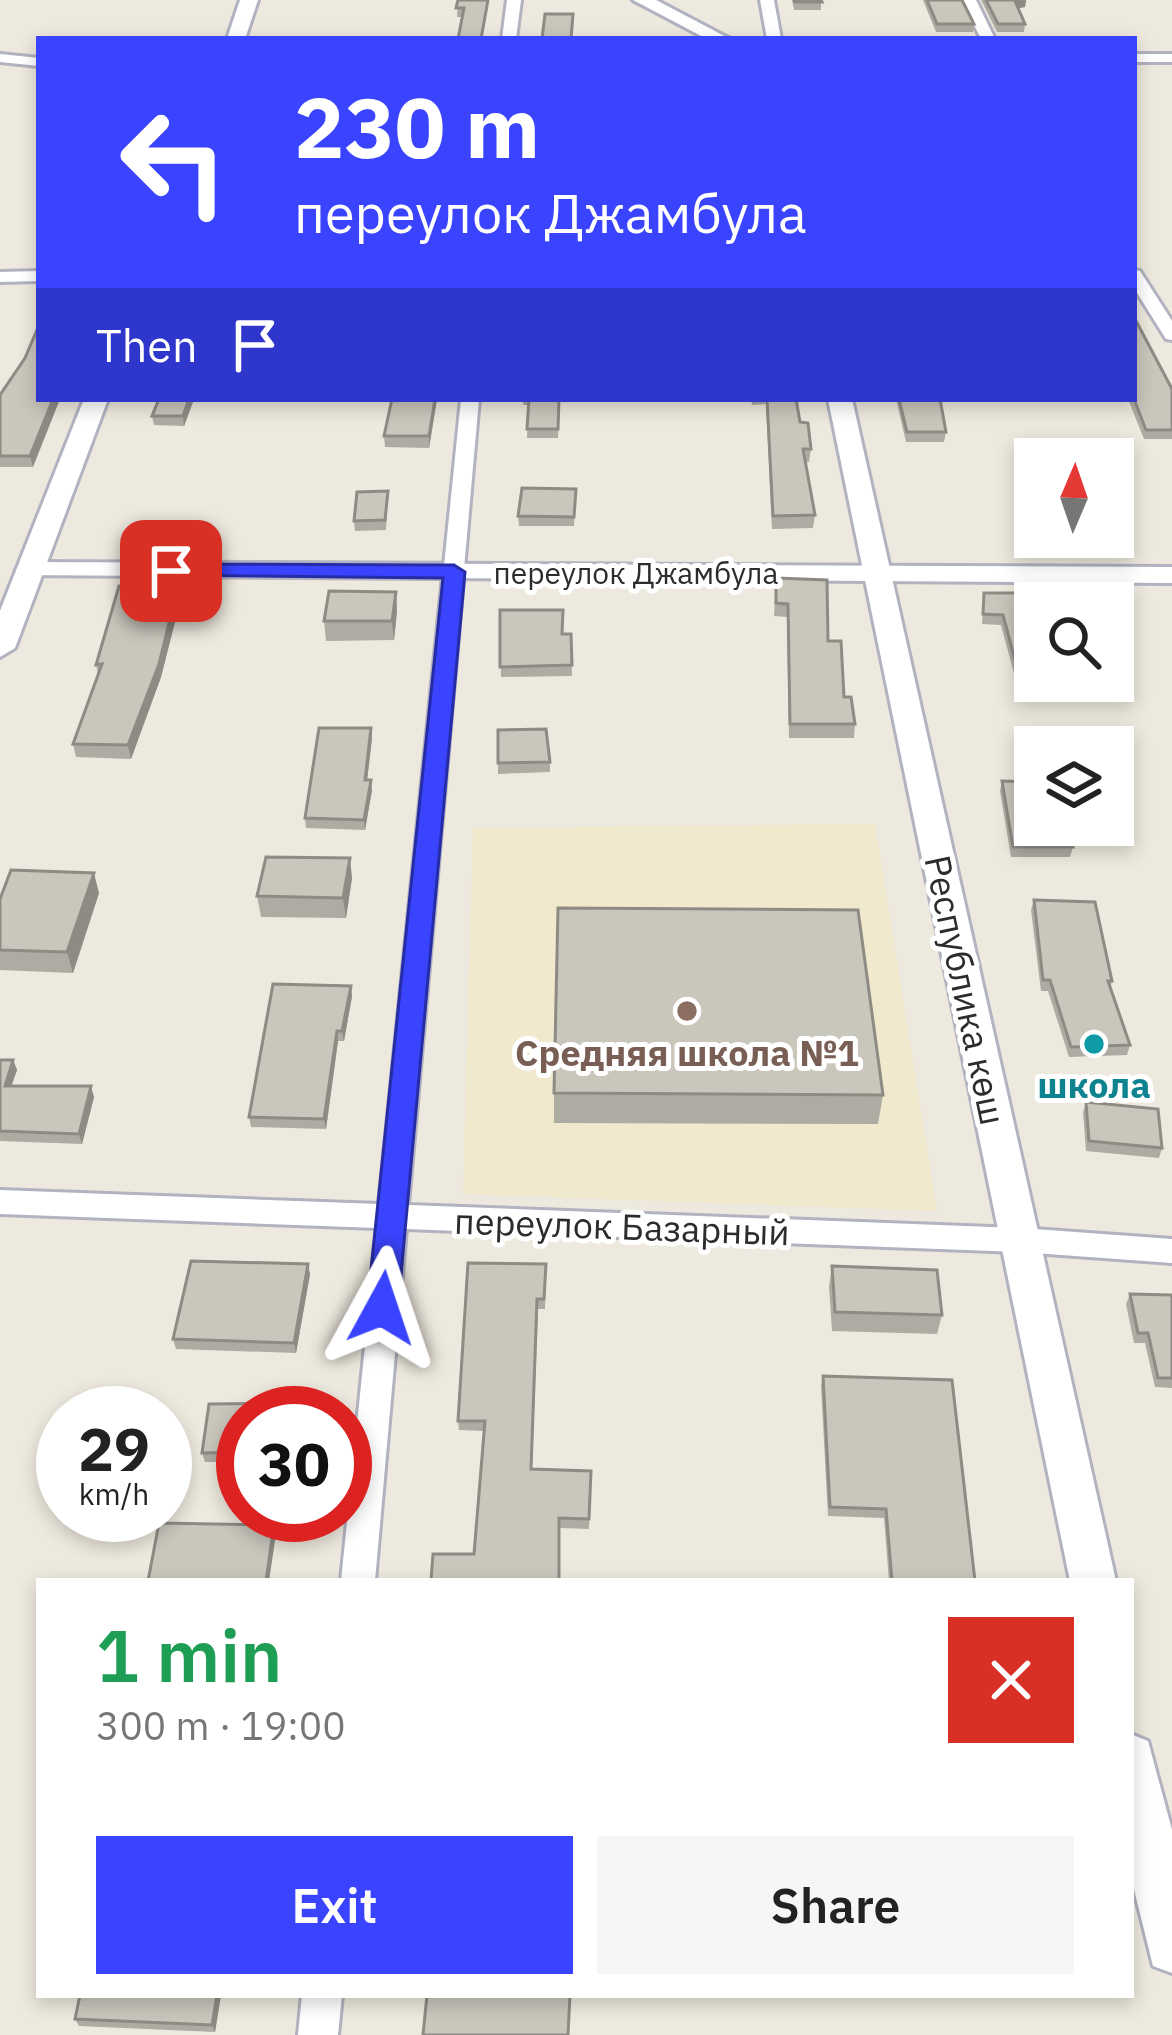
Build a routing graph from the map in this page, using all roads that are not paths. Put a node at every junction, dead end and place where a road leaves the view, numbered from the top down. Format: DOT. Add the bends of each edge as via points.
graph roads {
  1 [pos="249,0"];
  2 [pos="514,0"];
  3 [pos="642,0"];
  4 [pos="767,0"];
  5 [pos="969,0"];
  6 [pos="237,36"];
  7 [pos="508,36"];
  8 [pos="716,36"];
  9 [pos="773,36"];
  10 [pos="987,36"];
  11 [pos="0,58"];
  12 [pos="1137,58"];
  13 [pos="1172,58"];
  14 [pos="36,62"];
  15 [pos="36,276"];
  16 [pos="0,277"];
  17 [pos="1137,280"];
  18 [pos="1172,335"];
  19 [pos="95,402"];
  20 [pos="470,402"];
  21 [pos="841,402"];
  22 [pos="29,570"];
  23 [pos="454,572"];
  24 [pos="878,573"];
  25 [pos="1172,575"];
  26 [pos="0,648"];
  27 [pos="0,1202"];
  28 [pos="390,1217"];
  29 [pos="1020,1240"];
  30 [pos="1172,1251"];
  31 [pos="358,1578"];
  32 [pos="1092,1578"];
  33 [pos="1134,1772"];
  34 [pos="1172,1947"];
  35 [pos="322,1998"];
  36 [pos="319,2035"];
  1 -- 6 [label="main road"];
  2 -- 7 [label="street"];
  3 -- 8 [label="main road"];
  4 -- 9 [label="street"];
  5 -- 10 [label="street"];
  11 -- 14 [label="street"];
  12 -- 13 [label="street"];
  15 -- 16 [label="street"];
  17 -- 18 [label="street"];
  19 -- 22 [label="main road"];
  20 -- 23 [label="street"];
  21 -- 24 [label="main road, Республика көш"];
  22 -- 23 [label="street, переулок Джамбула"];
  22 -- 26 [label="main road"];
  23 -- 24 [label="street, переулок Джамбула"];
  23 -- 28 [label="street"];
  24 -- 25 [label="street, переулок Джамбула"];
  24 -- 29 [label="main road, Республика көш"];
  27 -- 28 [label="street, переулок Базарный"];
  28 -- 29 [label="street, переулок Базарный"];
  28 -- 31 [label="street"];
  29 -- 30 [label="street, переулок Базарный"];
  29 -- 32 [label="main road, Республика көш"];
  33 -- 34 [label="main road"];
  35 -- 36 [label="street"];
}
